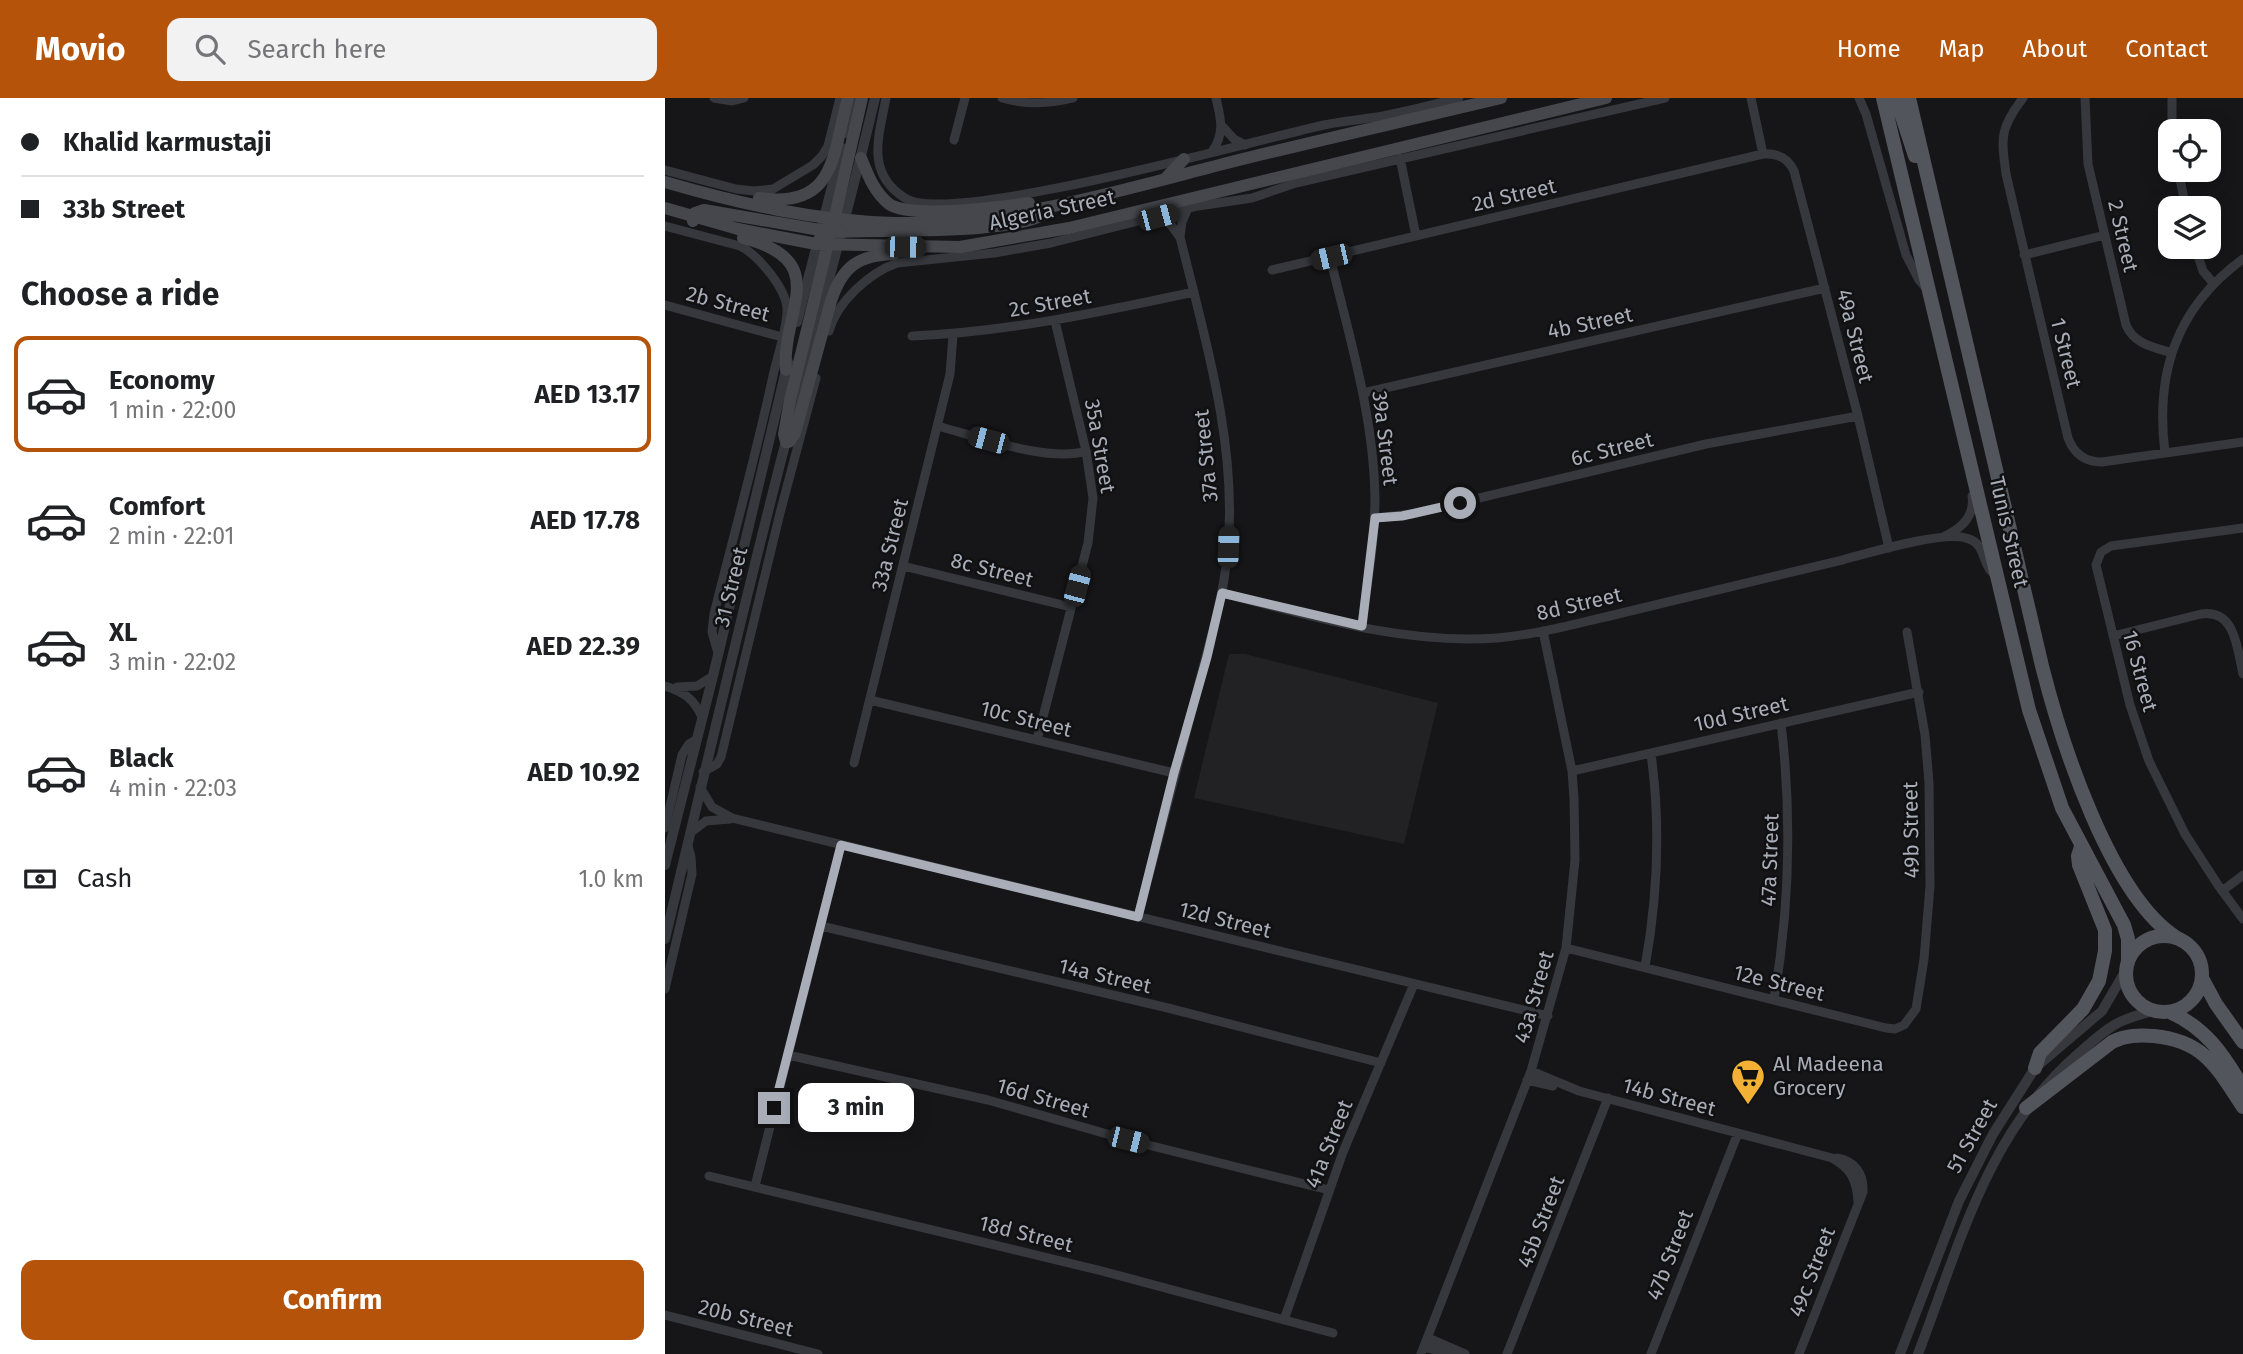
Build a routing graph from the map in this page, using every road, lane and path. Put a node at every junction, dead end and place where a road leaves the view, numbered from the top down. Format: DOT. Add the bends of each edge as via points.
graph roads {
  1 [pos="714,98"];
  2 [pos="840,98"];
  3 [pos="848,98"];
  4 [pos="855,98"];
  5 [pos="862,98"];
  6 [pos="875,98"];
  7 [pos="886,98"];
  8 [pos="965,98"];
  9 [pos="1002,98"];
  10 [pos="1073,98"];
  11 [pos="1216,98"];
  12 [pos="1417,98"];
  13 [pos="1459,98"];
  14 [pos="1501,98"];
  15 [pos="1606,98"];
  16 [pos="1665,98"];
  17 [pos="1751,98"];
  18 [pos="1859,98"];
  19 [pos="1909,98"];
  20 [pos="2023,98"];
  21 [pos="2085,98"];
  22 [pos="2172,98"];
  23 [pos="742,99"];
  24 [pos="1438,100"];
  25 [pos="1886,100"];
  26 [pos="1407,111"];
  27 [pos="1526,118"];
  28 [pos="2172,119"];
  29 [pos="1222,126"];
  30 [pos="1508,135"];
  31 [pos="954,140"];
  32 [pos="1245,145"];
  33 [pos="1212,152"];
  34 [pos="1763,154"];
  35 [pos="861,158"];
  36 [pos="1400,158"];
  37 [pos="1184,159"];
  38 [pos="665,170"];
  39 [pos="1165,179"];
  40 [pos="665,182"];
  41 [pos="1929,186"];
  42 [pos="701,192"];
  43 [pos="665,208"];
  44 [pos="1050,208"];
  45 [pos="1188,208"];
  46 [pos="692,217"];
  47 [pos="1158,217"];
  48 [pos="665,226"];
  49 [pos="1069,228"];
  50 [pos="831,231"];
  51 [pos="2105,234"];
  52 [pos="1084,236"];
  53 [pos="1416,236"];
  54 [pos="1180,237"];
  55 [pos="949,247"];
  56 [pos="2024,255"];
  57 [pos="1331,257"];
  58 [pos="2199,259"];
  59 [pos="2243,259"];
  60 [pos="1272,270"];
  61 [pos="2214,284"];
  62 [pos="1825,288"];
  63 [pos="1194,292"];
  64 [pos="1929,292"];
  65 [pos="665,305"];
  66 [pos="1055,321"];
  67 [pos="953,335"];
  68 [pos="912,336"];
  69 [pos="782,337"];
  70 [pos="2172,354"];
  71 [pos="786,370"];
  72 [pos="1363,393"];
  73 [pos="1858,416"];
  74 [pos="773,419"];
  75 [pos="937,426"];
  76 [pos="761,430"];
  77 [pos="786,442"];
  78 [pos="2243,442"];
  79 [pos="1086,451"];
  80 [pos="2165,453"];
  81 [pos="1971,464"];
  82 [pos="1375,518"];
  83 [pos="2243,528"];
  84 [pos="1941,538"];
  85 [pos="1889,548"];
  86 [pos="903,566"];
  87 [pos="1998,577"];
  88 [pos="1222,593"];
  89 [pos="1072,607"];
  90 [pos="1362,626"];
  91 [pos="1543,631"];
  92 [pos="1907,632"];
  93 [pos="2113,636"];
  94 [pos="718,653"];
  95 [pos="2243,674"];
  96 [pos="713,676"];
  97 [pos="666,686"];
  98 [pos="1919,692"];
  99 [pos="870,700"];
  100 [pos="702,717"];
  101 [pos="1781,723"];
  102 [pos="697,739"];
  103 [pos="1037,740"];
  104 [pos="1651,754"];
  105 [pos="854,763"];
  106 [pos="1572,771"];
  107 [pos="703,772"];
  108 [pos="1174,773"];
  109 [pos="700,787"];
  110 [pos="732,818"];
  111 [pos="665,828"];
  112 [pos="690,833"];
  113 [pos="841,845"];
  114 [pos="688,846"];
  115 [pos="2081,847"];
  116 [pos="665,865"];
  117 [pos="2243,875"];
  118 [pos="2222,891"];
  119 [pos="1138,917"];
  120 [pos="2243,919"];
  121 [pos="821,926"];
  122 [pos="2177,938"];
  123 [pos="665,939"];
  124 [pos="1566,948"];
  125 [pos="2127,966"];
  126 [pos="1645,967"];
  127 [pos="2202,978"];
  128 [pos="1414,984"];
  129 [pos="665,989"];
  130 [pos="1774,999"];
  131 [pos="2152,1011"];
  132 [pos="2170,1012"];
  133 [pos="1548,1016"];
  134 [pos="1904,1025"];
  135 [pos="2243,1042"];
  136 [pos="787,1055"];
  137 [pos="1381,1063"];
  138 [pos="2035,1068"];
  139 [pos="1529,1075"];
  140 [pos="2243,1088"];
  141 [pos="1604,1097"];
  142 [pos="2243,1107"];
  143 [pos="2026,1108"];
  144 [pos="1734,1132"];
  145 [pos="1857,1175"];
  146 [pos="709,1176"];
  147 [pos="754,1186"];
  148 [pos="1329,1190"];
  149 [pos="665,1315"];
  150 [pos="1522,1318"];
  151 [pos="1283,1320"];
  152 [pos="1333,1333"];
  153 [pos="1425,1346"];
  154 [pos="818,1354"];
  155 [pos="1450,1354"];
  156 [pos="1465,1354"];
  157 [pos="1507,1354"];
  158 [pos="1514,1354"];
  159 [pos="1651,1354"];
  160 [pos="1799,1354"];
  161 [pos="1900,1354"];
  162 [pos="1918,1354"];
  1 -- 23 [label="street"];
  2 -- 38 [label="street" via="822,156 773,189 736,189"];
  3 -- 42 [label="main road" via="829,169 811,192 787,201"];
  4 -- 50 [label="street"];
  5 -- 50 [label="main road"];
  6 -- 35 [label="street"];
  7 -- 37 [label="street" via="878,162 893,189 903,198 923,204 1040,192"];
  8 -- 31 [label="street"];
  9 -- 10 [label="street" via="1032,104"];
  11 -- 29 [label="street"];
  12 -- 26 [label="street"];
  13 -- 24 [label="street"];
  14 -- 39 [label="main road, Algeria Street"];
  15 -- 27 [label="main road, Algeria Street"];
  16 -- 30 [label="street"];
  17 -- 34 [label="street"];
  18 -- 64 [label="street" via="1906,255"];
  19 -- 41 [label="main road, Tunis Street"];
  20 -- 56 [label="street, 1 Street" via="2007,119 2003,137 2006,174"];
  21 -- 51 [label="street, 2 Street" via="2088,164"];
  22 -- 28 [label="street"];
  24 -- 26 [label="street"];
  25 -- 41 [label="main road"];
  25 -- 64 [label="main road, Tunis Street"];
  26 -- 32 [label="street"];
  27 -- 30 [label="main road"];
  27 -- 49 [label="main road, Algeria Street"];
  29 -- 32 [label="street"];
  29 -- 33 [label="street"];
  30 -- 36 [label="street"];
  32 -- 33 [label="street"];
  33 -- 37 [label="street"];
  34 -- 53 [label="street, 2d Street"];
  34 -- 62 [label="street, 49a Street" via="1781,156 1792,167"];
  35 -- 44 [label="main road" via="877,192 898,209 921,212 1032,202"];
  35 -- 50 [label="street"];
  36 -- 45 [label="street" via="1252,198"];
  36 -- 53 [label="street"];
  37 -- 39 [label="main road"];
  39 -- 44 [label="main road, Algeria Street"];
  40 -- 42 [label="main road, Algeria Street"];
  41 -- 122 [label="main road, Tunis Street" via="2065,747 2090,810 2126,879 2150,916"];
  42 -- 50 [label="main road, Algeria Street"];
  43 -- 46 [label="main road, Algeria Street"];
  44 -- 50 [label="main road, Algeria Street"];
  45 -- 47 [label="street"];
  45 -- 54 [label="street, 37a Street"];
  46 -- 50 [label="main road, Algeria Street" via="738,229"];
  46 -- 71 [label="main road" via="704,229 765,243 793,270 797,289"];
  47 -- 52 [label="street"];
  47 -- 54 [label="street"];
  48 -- 69 [label="street" via="740,246 757,256 786,304"];
  49 -- 52 [label="main road"];
  49 -- 55 [label="main road, Algeria Street"];
  50 -- 55 [label="main road, Algeria Street"];
  50 -- 71 [label="street, 31 Street"];
  50 -- 77 [label="main road" via="790,400"];
  51 -- 56 [label="street"];
  51 -- 70 [label="street, 2 Street" via="2127,329 2138,342"];
  52 -- 107 [label="street" via="994,253 897,263 841,303 830,327 792,467 721,757"];
  53 -- 57 [label="street, 2d Street"];
  54 -- 63 [label="street, 37a Street"];
  55 -- 77 [label="main road" via="870,256 845,272 831,301 795,433"];
  56 -- 80 [label="street, 1 Street" via="2073,449 2097,462"];
  57 -- 60 [label="street, 2d Street"];
  57 -- 72 [label="street, 39a Street"];
  58 -- 61 [label="street"];
  59 -- 61 [label="street"];
  61 -- 70 [label="street" via="2186,321"];
  62 -- 72 [label="street, 4b Street"];
  62 -- 73 [label="street, 49a Street"];
  63 -- 66 [label="street, 2c Street"];
  63 -- 88 [label="street, 37a Street" via="1229,476"];
  64 -- 81 [label="main road, Tunis Street"];
  65 -- 69 [label="street, 2b Street"];
  66 -- 67 [label="street, 2c Street"];
  66 -- 79 [label="street, 35a Street"];
  67 -- 68 [label="street, 2c Street"];
  67 -- 75 [label="street, 33a Street" via="952,364"];
  69 -- 76 [label="street"];
  70 -- 80 [label="street" via="2162,401"];
  71 -- 74 [label="street, 31 Street"];
  72 -- 82 [label="street, 39a Street"];
  73 -- 82 [label="street, 6c Street" via="1706,444 1412,514"];
  73 -- 85 [label="street, 49a Street"];
  74 -- 76 [label="street"];
  74 -- 94 [label="street, 31 Street"];
  75 -- 79 [label="street" via="1049,453"];
  75 -- 86 [label="street, 33a Street"];
  76 -- 94 [label="street" via="714,614 712,632"];
  77 -- 107 [label="street, 31 Street"];
  78 -- 80 [label="street, 1 Street"];
  79 -- 89 [label="street, 35a Street" via="1092,521"];
  81 -- 84 [label="street, 8d Street" via="1972,512 1961,527"];
  81 -- 87 [label="main road, Tunis Street"];
  82 -- 90 [label="street, 39a Street"];
  83 -- 93 [label="street, 16 Street" via="2111,546 2101,552 2096,569"];
  84 -- 85 [label="street, 8d Street"];
  84 -- 87 [label="street, 8d Street" via="1959,536 1976,542 1989,571"];
  85 -- 91 [label="street, 8d Street"];
  86 -- 89 [label="street, 8c Street"];
  86 -- 99 [label="street, 33a Street"];
  87 -- 115 [label="main road, Tunis Street" via="2036,733"];
  88 -- 90 [label="street, 8d Street"];
  88 -- 108 [label="street, 37a Street"];
  89 -- 103 [label="street, 35a Street"];
  90 -- 91 [label="street, 8d Street" via="1455,639"];
  91 -- 106 [label="street, 43a Street"];
  92 -- 98 [label="street, 49b Street"];
  93 -- 95 [label="street" via="2214,614 2233,631"];
  93 -- 118 [label="street, 16 Street" via="2149,761 2185,834"];
  94 -- 96 [label="street, 31 Street"];
  96 -- 97 [label="street" via="691,687"];
  96 -- 100 [label="street, 31 Street"];
  97 -- 100 [label="street" via="689,696"];
  98 -- 101 [label="street, 10d Street"];
  98 -- 134 [label="street, 49b Street" via="1929,783 1930,886 1917,1004"];
  99 -- 103 [label="street, 10c Street"];
  99 -- 105 [label="street, 33a Street"];
  100 -- 102 [label="street, 31 Street"];
  101 -- 104 [label="street, 10d Street"];
  101 -- 130 [label="street, 47a Street" via="1790,859"];
  102 -- 111 [label="street" via="681,759"];
  102 -- 116 [label="street, 31 Street"];
  103 -- 108 [label="street, 10c Street"];
  104 -- 106 [label="street, 10d Street"];
  104 -- 126 [label="street" via="1658,880"];
  106 -- 124 [label="street, 43a Street" via="1575,860"];
  107 -- 109 [label="street, 31 Street"];
  108 -- 119 [label="street, 37a Street"];
  109 -- 110 [label="street, 12d Street" via="712,807"];
  109 -- 112 [label="street, 31 Street"];
  110 -- 112 [label="street, 12d Street" via="706,821"];
  110 -- 113 [label="street, 12d Street"];
  112 -- 114 [label="street, 31 Street"];
  113 -- 119 [label="street, 12d Street"];
  113 -- 121 [label="street"];
  114 -- 123 [label="street, 31 Street"];
  114 -- 129 [label="street" via="692,874"];
  115 -- 125 [label="main road, Tunis Street" via="2124,925"];
  115 -- 138 [label="main road" via="2079,864 2105,930 2103,961 2084,1009 2040,1053"];
  117 -- 118 [label="street"];
  118 -- 120 [label="street, 16 Street"];
  119 -- 128 [label="street, 12d Street"];
  121 -- 136 [label="street"];
  121 -- 137 [label="street, 14a Street"];
  122 -- 125 [label="main road" via="2154,937 2143,942"];
  122 -- 127 [label="main road" via="2196,954"];
  124 -- 126 [label="street, 12e Street"];
  124 -- 133 [label="street, 43a Street"];
  125 -- 131 [label="main road" via="2126,980 2134,998"];
  125 -- 138 [label="street, 51 Street" via="2102,1012"];
  126 -- 130 [label="street, 12e Street"];
  127 -- 132 [label="main road" via="2188,1004"];
  127 -- 135 [label="main road"];
  128 -- 133 [label="street, 12d Street"];
  128 -- 137 [label="street, 41a Street"];
  130 -- 134 [label="street, 12e Street" via="1886,1028"];
  131 -- 132 [label="main road"];
  131 -- 143 [label="street, 51 Street" via="2112,1027 2064,1066"];
  132 -- 140 [label="main road" via="2210,1038"];
  133 -- 139 [label="street, 43a Street"];
  136 -- 147 [label="street"];
  136 -- 148 [label="street, 16d Street" via="988,1100"];
  137 -- 148 [label="street, 41a Street"];
  138 -- 161 [label="street, 51 Street" via="1966,1184"];
  139 -- 141 [label="street, 14b Street"];
  139 -- 153 [label="street, 43a Street"];
  141 -- 144 [label="street, 14b Street"];
  141 -- 150 [label="street, 45b Street" via="1593,1138"];
  142 -- 143 [label="main road" via="2216,1066 2196,1048 2172,1038 2140,1035 2112,1042"];
  143 -- 162 [label="street, 51 Street" via="1988,1172"];
  144 -- 145 [label="street, 14b Street" via="1832,1158"];
  144 -- 159 [label="street, 47b Street"];
  145 -- 160 [label="street, 49c Street" via="1857,1202"];
  146 -- 147 [label="street, 18d Street"];
  147 -- 151 [label="street, 18d Street"];
  148 -- 151 [label="street, 41a Street"];
  149 -- 154 [label="street, 20b Street"];
  150 -- 157 [label="street, 45b Street"];
  150 -- 158 [label="street, 45b Street"];
  151 -- 152 [label="street, 18d Street"];
  153 -- 155 [label="street"];
  153 -- 156 [label="street"];
}
